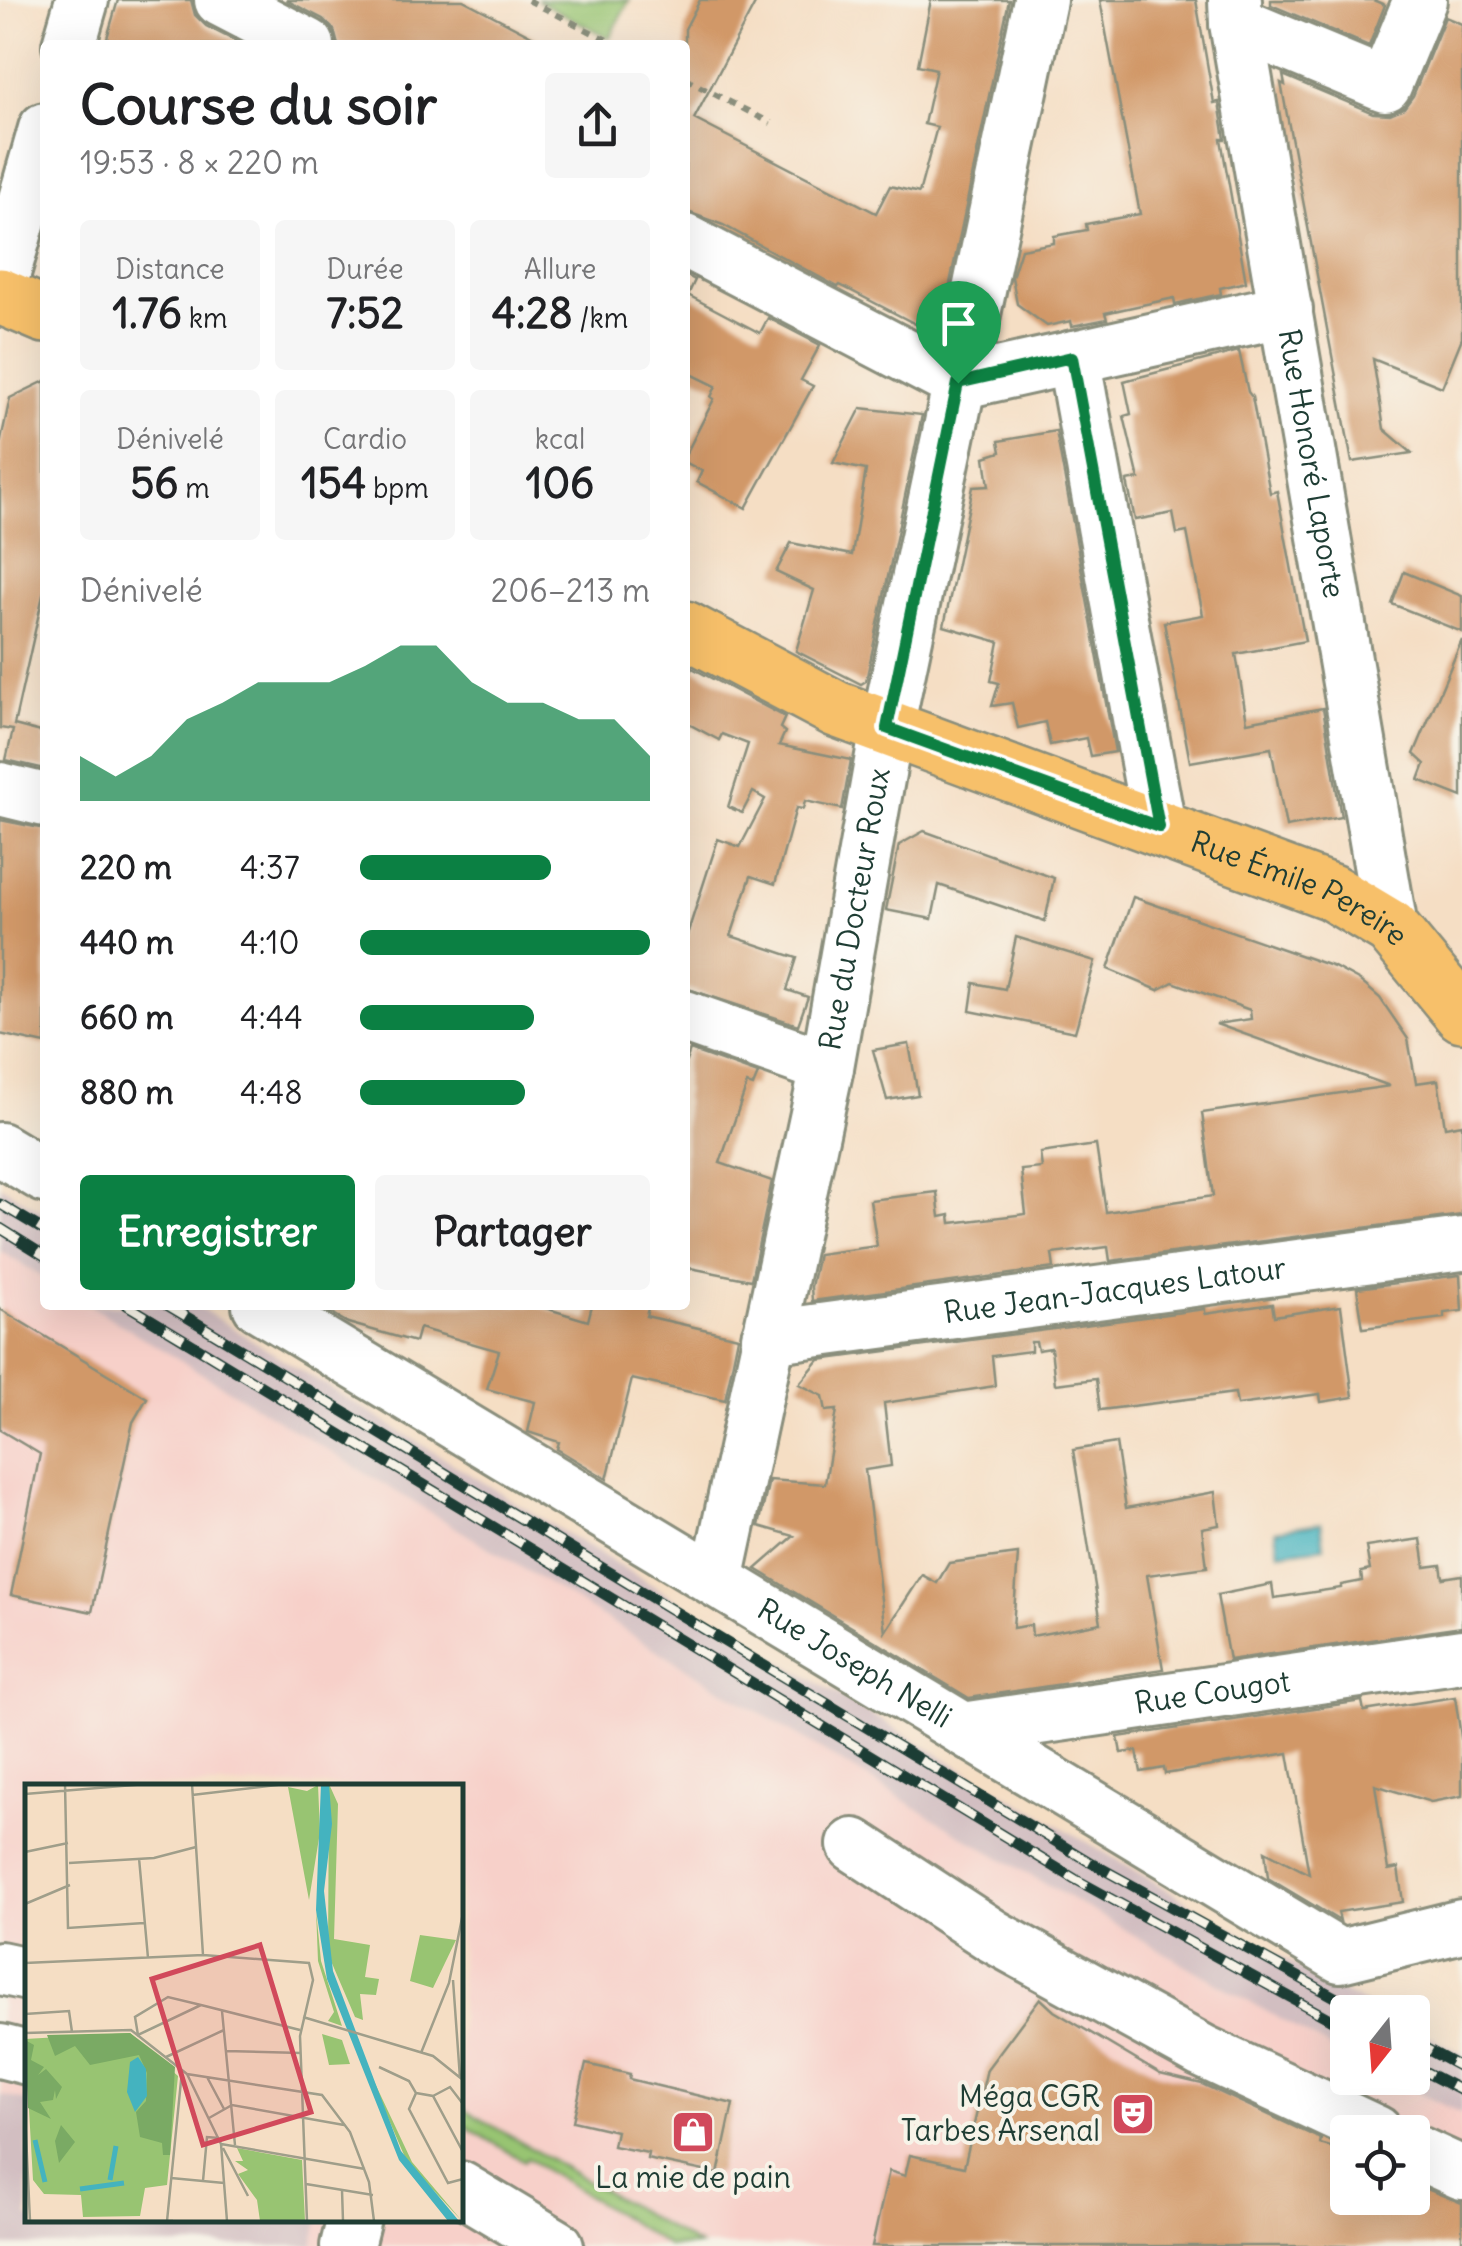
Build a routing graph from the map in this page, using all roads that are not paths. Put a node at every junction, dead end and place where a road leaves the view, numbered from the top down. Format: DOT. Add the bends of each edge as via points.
graph roads {
  1 [pos="82,0"];
  2 [pos="222,0"];
  3 [pos="1040,0"];
  4 [pos="1420,0"];
  5 [pos="1235,12"];
  6 [pos="70,40"];
  7 [pos="298,40"];
  8 [pos="40,147"];
  9 [pos="690,244"];
  10 [pos="0,287"];
  11 [pos="0,296"];
  12 [pos="1286,310"];
  13 [pos="40,313"];
  14 [pos="1072,357"];
  15 [pos="958,383"];
  16 [pos="690,633"];
  17 [pos="887,728"];
  18 [pos="0,789"];
  19 [pos="40,799"];
  20 [pos="1159,827"];
  21 [pos="1392,928"];
  22 [pos="1457,991"];
  23 [pos="690,1019"];
  24 [pos="827,1067"];
  25 [pos="0,1149"];
  26 [pos="40,1173"];
  27 [pos="1462,1244"];
  28 [pos="268,1310"];
  29 [pos="768,1337"];
  30 [pos="717,1580"];
  31 [pos="1462,1656"];
  32 [pos="963,1729"];
  33 [pos="854,1845"];
  34 [pos="1462,1926"];
  35 [pos="0,1968"];
  36 [pos="25,1973"];
  37 [pos="0,2052"];
  38 [pos="25,2057"];
  39 [pos="1339,2115"];
  40 [pos="1430,2158"];
  41 [pos="1462,2173"];
  42 [pos="462,2189"];
  43 [pos="353,2221"];
  44 [pos="348,2246"];
  45 [pos="557,2246"];
  1 -- 6 [label="street"];
  2 -- 7 [label="street"];
  3 -- 15 [label="street, Rue du Docteur Roux"];
  4 -- 5 [label="street" via="1385,86"];
  5 -- 12 [label="street, Rue Honoré Laporte"];
  8 -- 10 [label="street"];
  9 -- 15 [label="street"];
  11 -- 13 [label="main road"];
  12 -- 14 [label="street"];
  12 -- 21 [label="street, Rue Honoré Laporte"];
  14 -- 15 [label="street"];
  14 -- 20 [label="street"];
  15 -- 17 [label="street, Rue du Docteur Roux"];
  16 -- 17 [label="main road, Rue Émile Pereire" via="836,709"];
  17 -- 20 [label="main road, Rue Émile Pereire"];
  17 -- 24 [label="street, Rue du Docteur Roux"];
  18 -- 19 [label="street"];
  20 -- 21 [label="main road, Rue Émile Pereire" via="1331,892"];
  21 -- 22 [label="main road, Rue Émile Pereire"];
  23 -- 24 [label="street"];
  24 -- 29 [label="street, Rue du Docteur Roux"];
  25 -- 26 [label="street"];
  27 -- 29 [label="street, Rue Jean-Jacques Latour"];
  28 -- 30 [label="street, Rue Joseph Nelli"];
  29 -- 30 [label="street, Rue du Docteur Roux"];
  30 -- 32 [label="street, Rue Joseph Nelli"];
  31 -- 32 [label="street, Rue Cougot"];
  32 -- 34 [label="street, Rue Joseph Nelli" via="1340,1956"];
  33 -- 39 [label="street" via="993,1936 1202,2052"];
  35 -- 36 [label="street"];
  37 -- 38 [label="street"];
  40 -- 41 [label="street"];
  42 -- 45 [label="street"];
  43 -- 44 [label="street"];
}
